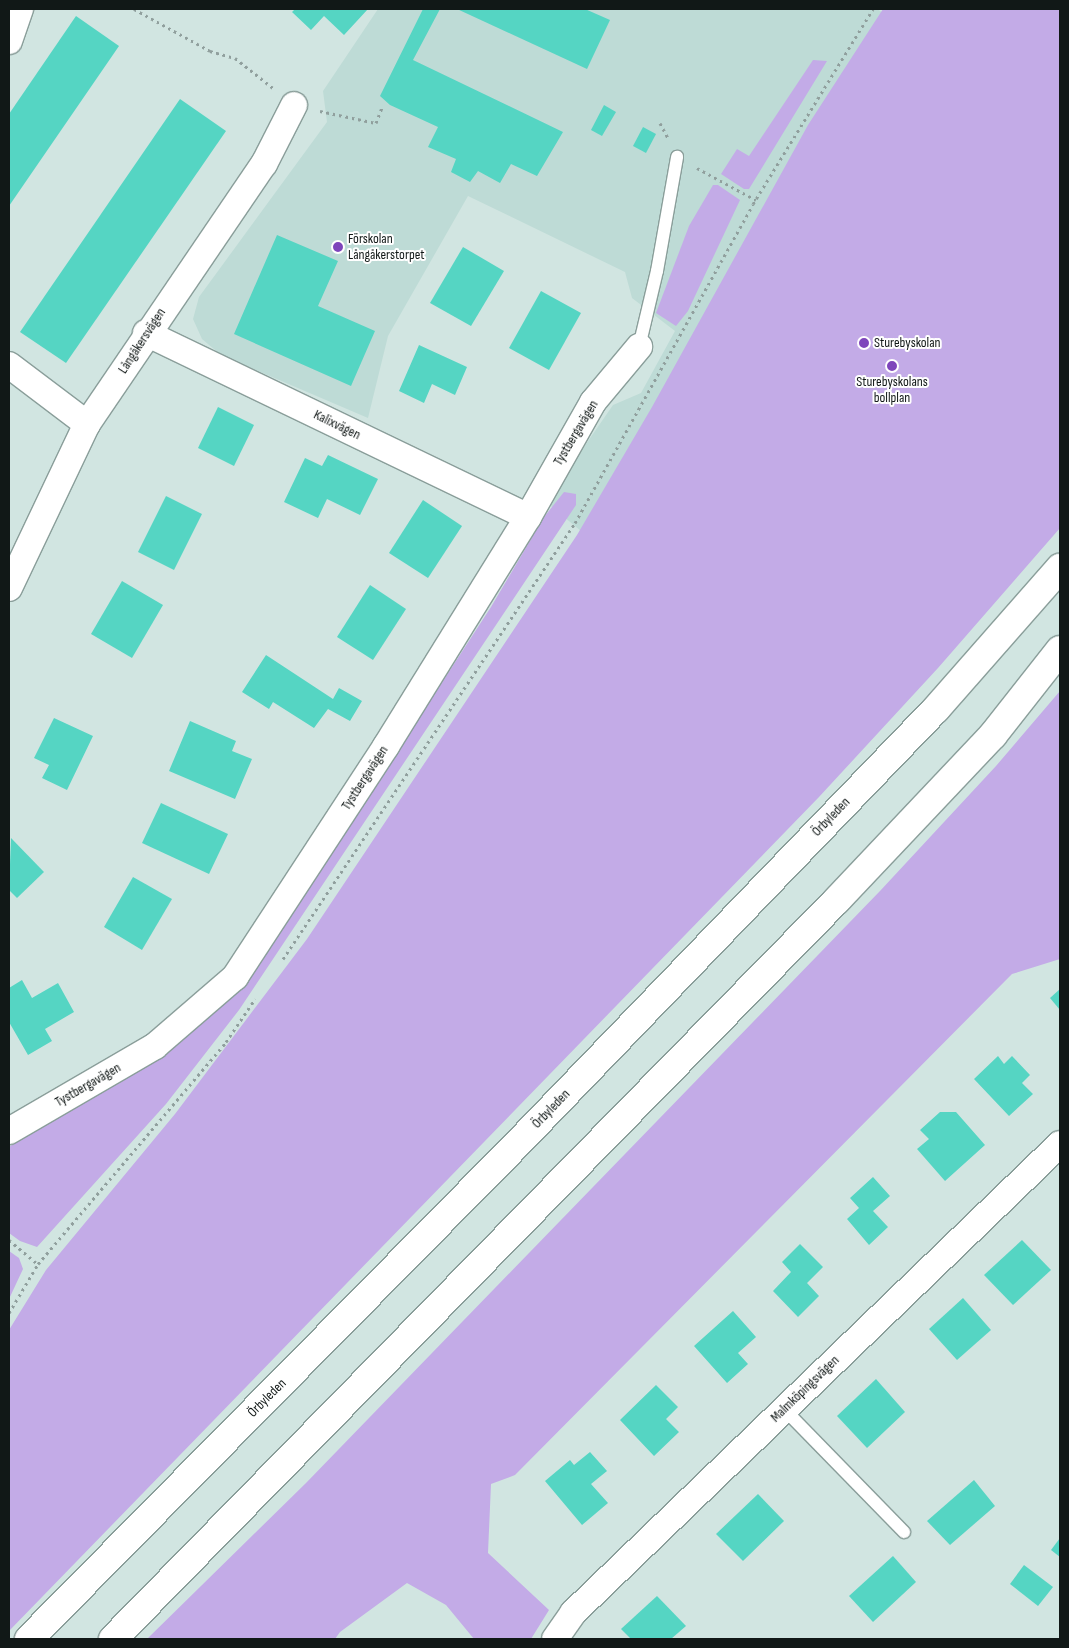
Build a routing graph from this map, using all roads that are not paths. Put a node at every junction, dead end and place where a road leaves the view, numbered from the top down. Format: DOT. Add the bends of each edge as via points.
graph roads {
  1 [pos="20,9"];
  2 [pos="9,40"];
  3 [pos="294,105"];
  4 [pos="677,157"];
  5 [pos="146,333"];
  6 [pos="639,347"];
  7 [pos="9,365"];
  8 [pos="87,424"];
  9 [pos="528,516"];
  10 [pos="1060,568"];
  11 [pos="9,588"];
  12 [pos="1060,650"];
  13 [pos="9,1131"];
  14 [pos="1060,1144"];
  15 [pos="784,1409"];
  16 [pos="904,1532"];
  17 [pos="29,1639"];
  18 [pos="113,1639"];
  19 [pos="555,1639"];
  1 -- 2 [label="street"];
  3 -- 5 [label="street, Långåkersvägen" via="264,164"];
  4 -- 6 [label="lane" via="657,271"];
  5 -- 8 [label="street, Långåkersvägen"];
  5 -- 9 [label="street, Kalixvägen"];
  6 -- 9 [label="street, Tystbergavägen" via="593,402"];
  7 -- 8 [label="street"];
  8 -- 11 [label="street, Långåkersvägen"];
  9 -- 13 [label="street, Tystbergavägen" via="386,746 235,977 155,1046"];
  10 -- 17 [label="main road, Örbyleden" via="936,709 529,1132"];
  12 -- 18 [label="main road" via="993,735 837,900"];
  14 -- 15 [label="street, Malmköpingsvägen"];
  15 -- 16 [label="lane"];
  15 -- 19 [label="street, Malmköpingsvägen" via="573,1613"];
}
